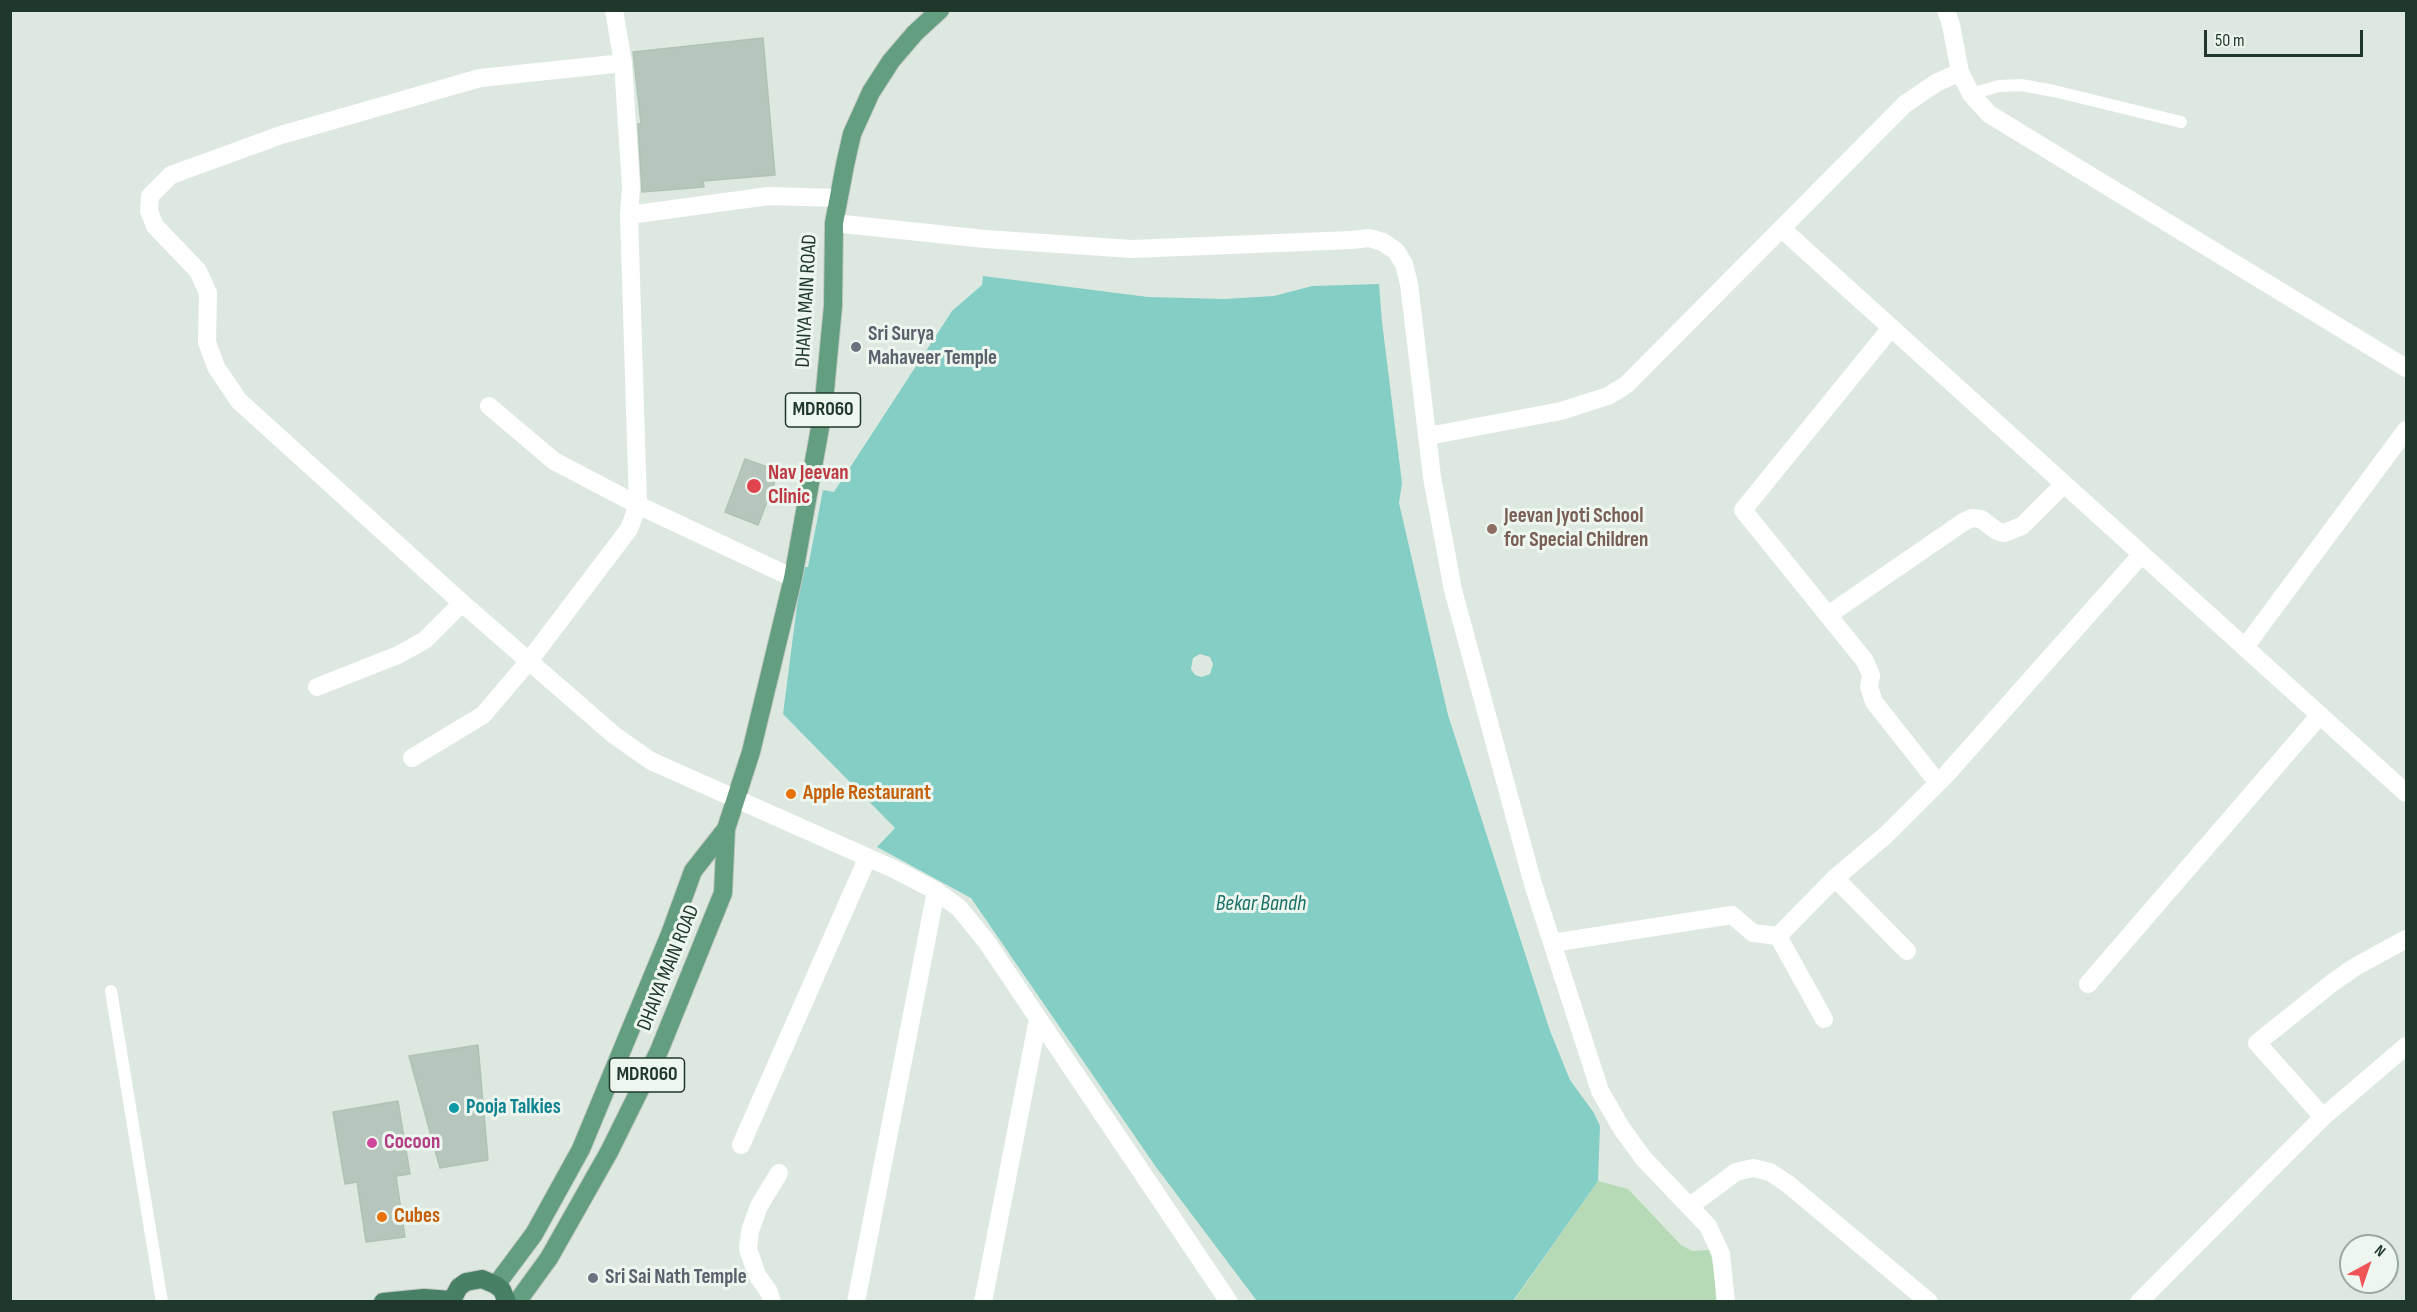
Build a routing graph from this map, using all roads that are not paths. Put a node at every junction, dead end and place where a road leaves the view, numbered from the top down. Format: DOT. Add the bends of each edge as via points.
graph roads {
  1 [pos="614,10"];
  2 [pos="940,10"];
  3 [pos="1946,10"];
  4 [pos="623,63"];
  5 [pos="1960,72"];
  6 [pos="1971,94"];
  7 [pos="2181,122"];
  8 [pos="838,198"];
  9 [pos="629,215"];
  10 [pos="834,224"];
  11 [pos="1782,229"];
  12 [pos="1891,328"];
  13 [pos="2406,368"];
  14 [pos="489,406"];
  15 [pos="1428,436"];
  16 [pos="2404,441"];
  17 [pos="2064,484"];
  18 [pos="638,505"];
  19 [pos="2142,554"];
  20 [pos="793,578"];
  21 [pos="462,603"];
  22 [pos="1828,615"];
  23 [pos="2245,647"];
  24 [pos="529,661"];
  25 [pos="317,687"];
  26 [pos="2320,715"];
  27 [pos="412,758"];
  28 [pos="1938,783"];
  29 [pos="2406,793"];
  30 [pos="737,799"];
  31 [pos="726,829"];
  32 [pos="867,859"];
  33 [pos="1835,878"];
  34 [pos="936,891"];
  35 [pos="1778,936"];
  36 [pos="2406,939"];
  37 [pos="1552,943"];
  38 [pos="1907,951"];
  39 [pos="2088,984"];
  40 [pos="111,992"];
  41 [pos="1038,1019"];
  42 [pos="1824,1019"];
  43 [pos="2406,1046"];
  44 [pos="2323,1117"];
  45 [pos="741,1146"];
  46 [pos="779,1173"];
  47 [pos="1690,1206"];
  48 [pos="496,1285"];
  49 [pos="451,1301"];
  50 [pos="162,1302"];
  51 [pos="383,1302"];
  52 [pos="507,1302"];
  53 [pos="517,1302"];
  54 [pos="772,1302"];
  55 [pos="856,1302"];
  56 [pos="983,1302"];
  57 [pos="1229,1302"];
  58 [pos="1726,1302"];
  59 [pos="1929,1302"];
  60 [pos="2139,1302"];
  1 -- 4 [label="street"];
  2 -- 8 [label="main road, DHAIYA MAIN ROAD / MDR060" via="891,61 871,92 852,134"];
  3 -- 5 [label="street"];
  4 -- 9 [label="street" via="632,187"];
  4 -- 21 [label="street" via="480,78 281,135 171,175 150,196 149,211 155,226 198,271 208,293 207,342 216,367 239,401"];
  5 -- 6 [label="street"];
  5 -- 11 [label="street" via="1905,104"];
  6 -- 7 [label="lane" via="1999,86 2021,86"];
  6 -- 13 [label="street" via="1989,114"];
  8 -- 9 [label="street" via="769,196"];
  8 -- 10 [label="main road, DHAIYA MAIN ROAD / MDR060"];
  9 -- 18 [label="street"];
  10 -- 15 [label="street" via="985,240 1132,249 1369,238 1383,242 1396,251 1409,284"];
  10 -- 20 [label="main road, DHAIYA MAIN ROAD / MDR060" via="833,306 823,411"];
  11 -- 12 [label="street"];
  11 -- 15 [label="street" via="1642,370 1608,396 1561,411"];
  12 -- 17 [label="street"];
  12 -- 22 [label="street" via="1743,510"];
  14 -- 18 [label="street" via="554,461"];
  15 -- 37 [label="street" via="1453,590"];
  16 -- 23 [label="street"];
  17 -- 19 [label="street"];
  17 -- 22 [label="street" via="2022,526 2004,533 1981,519 1965,521"];
  18 -- 20 [label="street"];
  18 -- 24 [label="street" via="629,529"];
  19 -- 23 [label="street"];
  19 -- 28 [label="street"];
  20 -- 30 [label="main road, DHAIYA MAIN ROAD / MDR060"];
  21 -- 24 [label="street"];
  21 -- 25 [label="street" via="425,640"];
  22 -- 28 [label="street" via="1869,668 1870,694 1879,710"];
  23 -- 26 [label="street"];
  24 -- 27 [label="street" via="483,715"];
  24 -- 30 [label="street" via="614,735 651,761"];
  26 -- 29 [label="street"];
  26 -- 39 [label="street"];
  28 -- 33 [label="street"];
  30 -- 31 [label="main road, DHAIYA MAIN ROAD / MDR060"];
  30 -- 32 [label="street"];
  31 -- 48 [label="main road, DHAIYA MAIN ROAD / MDR060" via="693,871 581,1149 534,1234"];
  31 -- 53 [label="main road, DHAIYA MAIN ROAD / MDR060" via="723,893 659,1051 570,1224"];
  32 -- 34 [label="street"];
  32 -- 45 [label="street"];
  33 -- 35 [label="street"];
  33 -- 38 [label="street"];
  34 -- 41 [label="street" via="969,920"];
  34 -- 55 [label="street"];
  35 -- 37 [label="street" via="1754,933 1732,915"];
  35 -- 42 [label="street"];
  36 -- 44 [label="street" via="2332,983 2257,1043"];
  37 -- 47 [label="street" via="1600,1091 1644,1159"];
  40 -- 50 [label="lane"];
  41 -- 56 [label="street"];
  41 -- 57 [label="street"];
  43 -- 44 [label="street"];
  44 -- 60 [label="street"];
  46 -- 54 [label="street" via="759,1206 748,1250"];
  47 -- 58 [label="street" via="1716,1240"];
  47 -- 59 [label="street" via="1736,1172 1753,1168 1770,1172"];
  48 -- 49 [label="highway" via="482,1279 466,1282"];
  48 -- 52 [label="highway"];
  49 -- 51 [label="highway" via="424,1298"];
}
